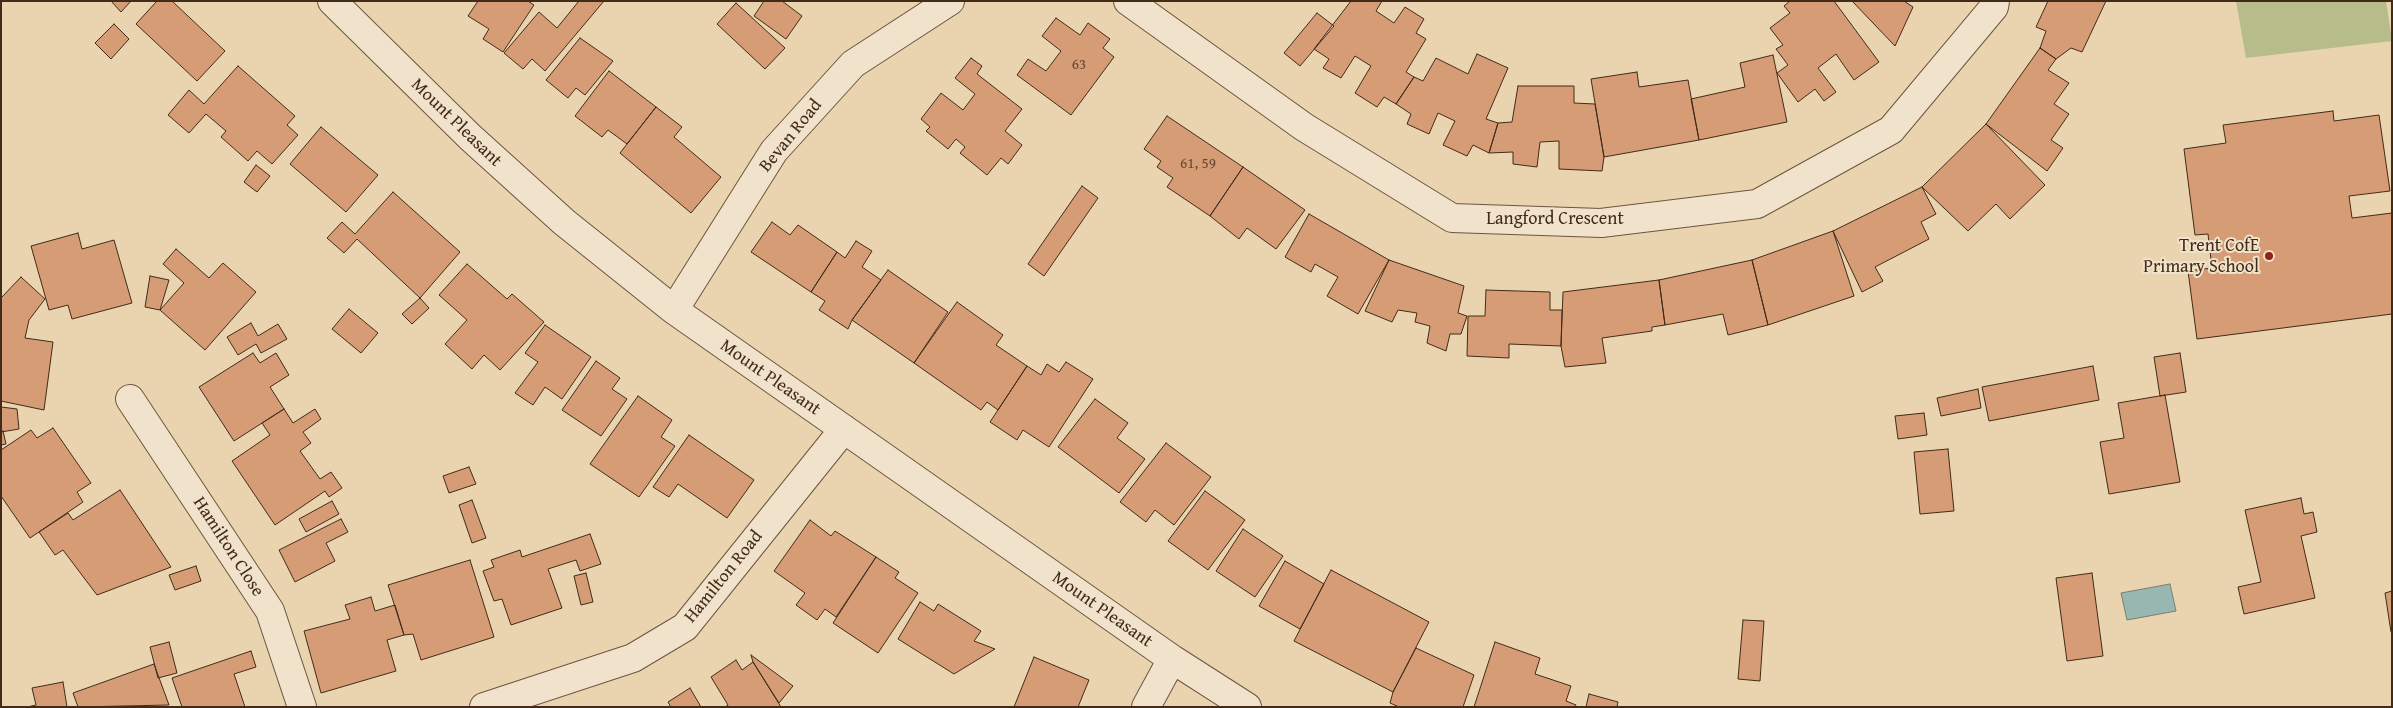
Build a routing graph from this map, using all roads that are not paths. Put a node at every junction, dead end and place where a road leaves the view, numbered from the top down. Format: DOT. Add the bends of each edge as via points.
graph roads {
  1 [pos="332,1"];
  2 [pos="950,1"];
  3 [pos="1128,1"];
  4 [pos="1995,1"];
  5 [pos="674,310"];
  6 [pos="130,399"];
  7 [pos="844,429"];
  8 [pos="1172,659"];
  9 [pos="302,707"];
  10 [pos="484,707"];
  11 [pos="1146,707"];
  12 [pos="1247,707"];
  1 -- 5 [label="street, Mount Pleasant" via="513,177"];
  2 -- 5 [label="street, Bevan Road" via="853,64 774,151"];
  3 -- 4 [label="street, Langford Crescent" via="1304,126 1452,218 1601,223 1757,204 1891,130 1994,7"];
  5 -- 7 [label="street, Mount Pleasant"];
  6 -- 9 [label="street, Hamilton Close" via="270,611"];
  7 -- 8 [label="street, Mount Pleasant"];
  7 -- 10 [label="street, Hamilton Road" via="685,627 633,658"];
  8 -- 11 [label="street"];
  8 -- 12 [label="street, Mount Pleasant"];
}
